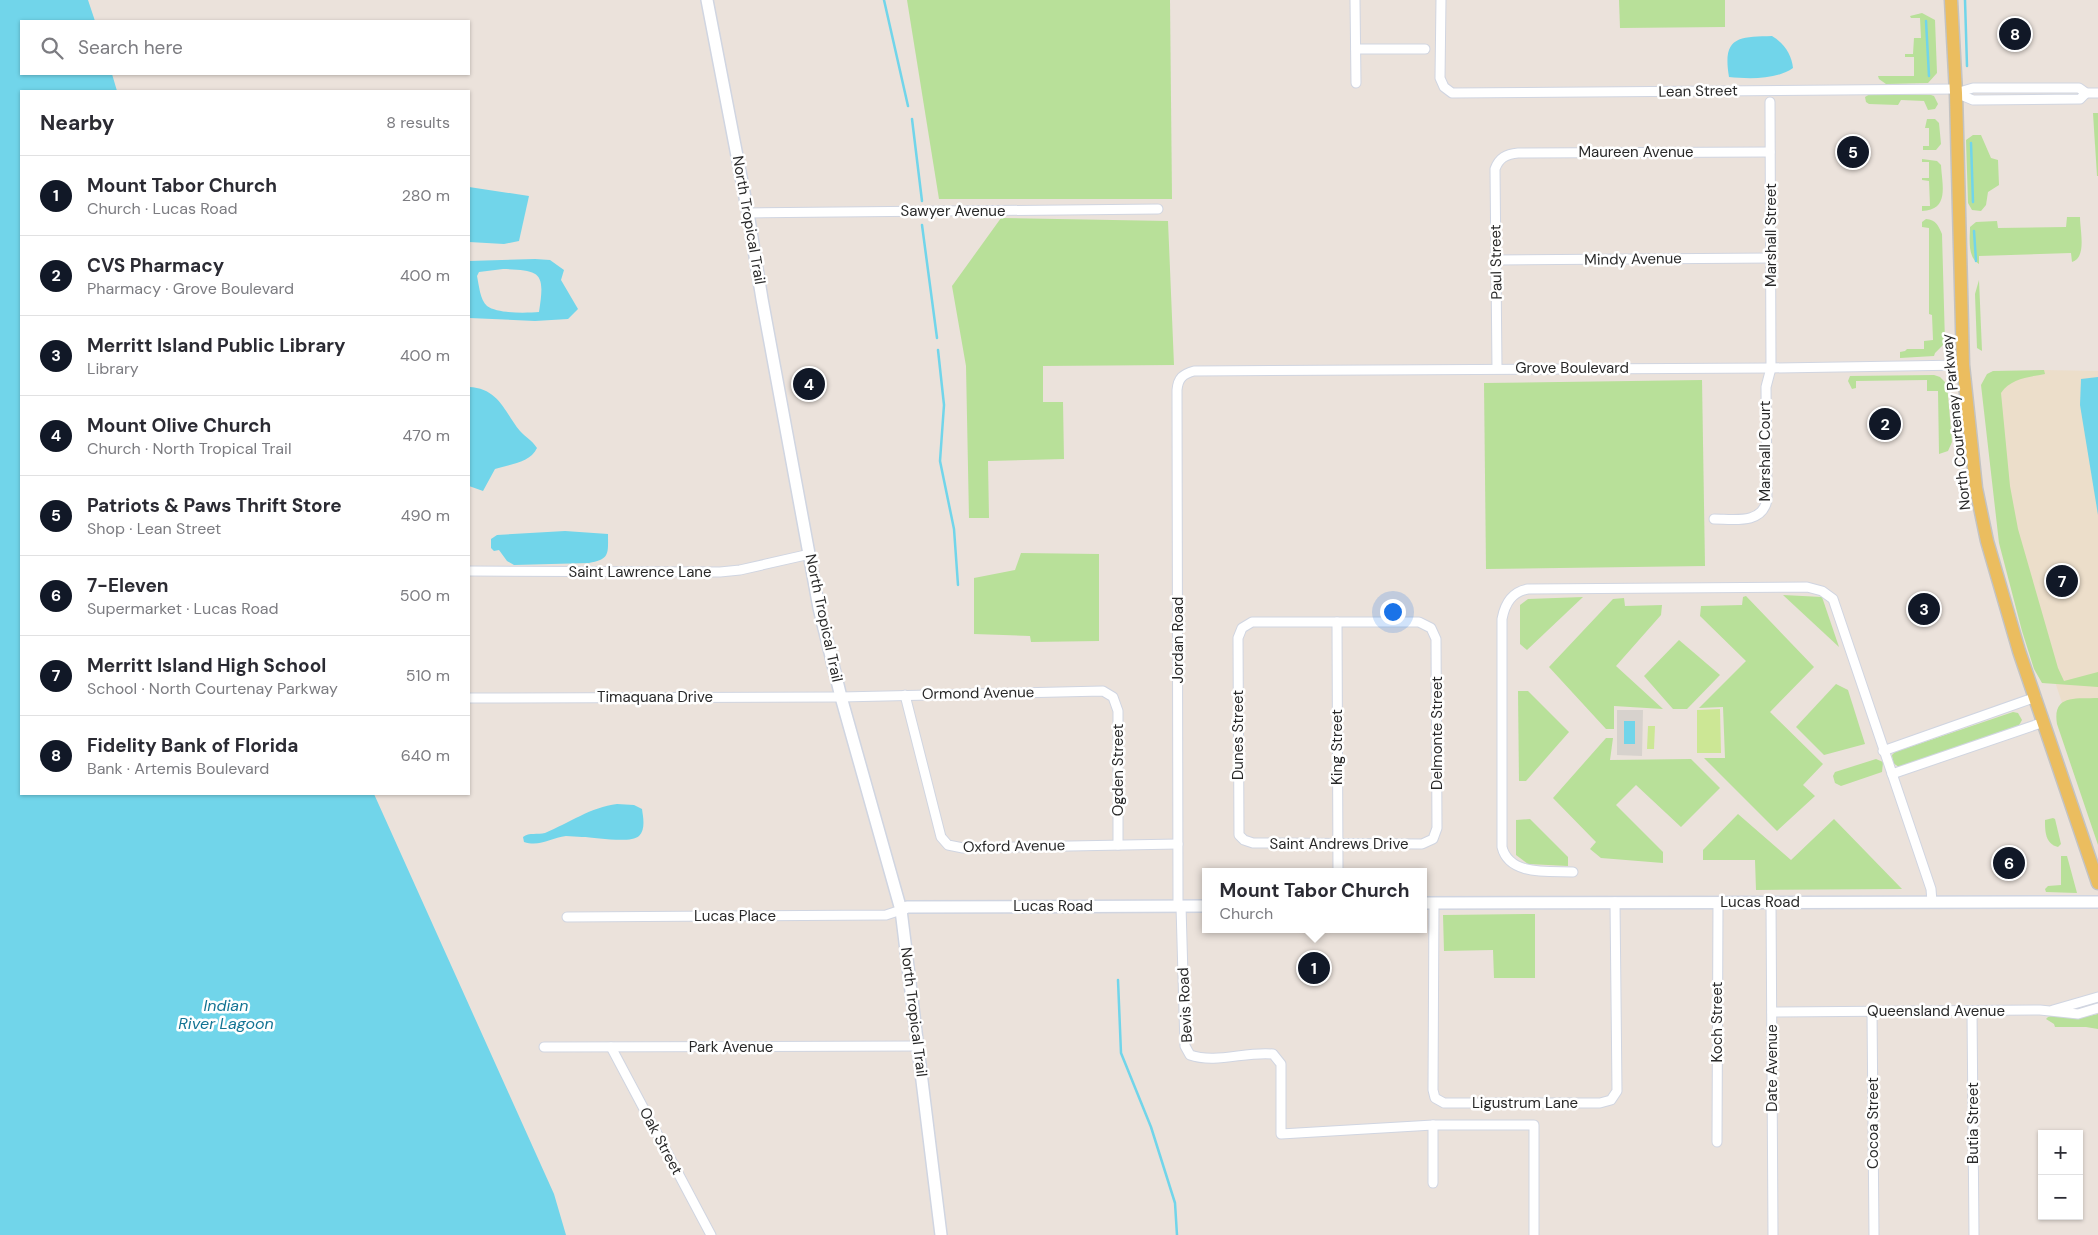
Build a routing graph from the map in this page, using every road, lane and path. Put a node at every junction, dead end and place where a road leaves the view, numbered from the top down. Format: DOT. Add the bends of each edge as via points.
graph roads {
  1 [pos="707,0"];
  2 [pos="1355,0"];
  3 [pos="1441,0"];
  4 [pos="1951,0"];
  5 [pos="1356,49"];
  6 [pos="1425,50"];
  7 [pos="1356,84"];
  8 [pos="2038,88"];
  9 [pos="1955,91"];
  10 [pos="2086,93"];
  11 [pos="2098,93"];
  12 [pos="2038,99"];
  13 [pos="1770,102"];
  14 [pos="1770,152"];
  15 [pos="1502,157"];
  16 [pos="1158,209"];
  17 [pos="748,213"];
  18 [pos="1771,258"];
  19 [pos="1496,260"];
  20 [pos="1964,365"];
  21 [pos="1497,368"];
  22 [pos="1771,368"];
  23 [pos="1182,376"];
  24 [pos="1714,519"];
  25 [pos="810,554"];
  26 [pos="470,570"];
  27 [pos="1337,622"];
  28 [pos="905,694"];
  29 [pos="841,697"];
  30 [pos="2036,697"];
  31 [pos="470,698"];
  32 [pos="1113,698"];
  33 [pos="2044,722"];
  34 [pos="1883,751"];
  35 [pos="1892,774"];
  36 [pos="1433,839"];
  37 [pos="1244,840"];
  38 [pos="1118,844"];
  39 [pos="1178,844"];
  40 [pos="1338,844"];
  41 [pos="2086,847"];
  42 [pos="2098,861"];
  43 [pos="1338,868"];
  44 [pos="1572,872"];
  45 [pos="2098,883"];
  46 [pos="1615,902"];
  47 [pos="1718,902"];
  48 [pos="1770,902"];
  49 [pos="1932,902"];
  50 [pos="2098,902"];
  51 [pos="1428,903"];
  52 [pos="1180,906"];
  53 [pos="1202,906"];
  54 [pos="901,910"];
  55 [pos="567,917"];
  56 [pos="2098,996"];
  57 [pos="2098,1008"];
  58 [pos="1872,1010"];
  59 [pos="1972,1010"];
  60 [pos="2050,1010"];
  61 [pos="1772,1012"];
  62 [pos="919,1046"];
  63 [pos="611,1047"];
  64 [pos="544,1048"];
  65 [pos="1433,1125"];
  66 [pos="1717,1142"];
  67 [pos="1433,1183"];
  68 [pos="711,1235"];
  69 [pos="941,1235"];
  70 [pos="1534,1235"];
  71 [pos="1773,1235"];
  72 [pos="1874,1235"];
  73 [pos="1974,1235"];
  1 -- 17 [label="street, North Tropical Trail"];
  2 -- 5 [label="street"];
  3 -- 9 [label="street, Lean Street" via="1440,78 1452,93"];
  4 -- 9 [label="main road, North Courtenay Parkway"];
  5 -- 6 [label="street"];
  5 -- 7 [label="street"];
  8 -- 9 [label="street"];
  8 -- 10 [label="street" via="2079,88"];
  8 -- 12 [label="street"];
  9 -- 12 [label="street" via="1973,100"];
  9 -- 20 [label="main road, North Courtenay Parkway"];
  10 -- 11 [label="street"];
  10 -- 12 [label="street" via="2080,99"];
  13 -- 14 [label="street, Marshall Street"];
  14 -- 15 [label="street, Maureen Avenue" via="1518,153"];
  14 -- 18 [label="street, Marshall Street"];
  15 -- 19 [label="street, Paul Street" via="1495,169"];
  16 -- 17 [label="street, Sawyer Avenue"];
  17 -- 25 [label="street, North Tropical Trail"];
  18 -- 19 [label="street, Mindy Avenue"];
  18 -- 22 [label="street, Marshall Street"];
  19 -- 21 [label="street, Paul Street"];
  20 -- 22 [label="street, Grove Boulevard"];
  20 -- 30 [label="main road, North Courtenay Parkway" via="1980,511 2019,651"];
  21 -- 22 [label="street, Grove Boulevard"];
  21 -- 23 [label="street, Grove Boulevard" via="1194,371"];
  22 -- 24 [label="street, Marshall Court" via="1766,387 1766,507 1752,518"];
  23 -- 39 [label="street, Jordan Road" via="1178,390"];
  25 -- 26 [label="street, Saint Lawrence Lane" via="720,572"];
  25 -- 29 [label="street, North Tropical Trail"];
  27 -- 36 [label="street, Delmonte Street" via="1419,622 1430,628 1436,639 1437,828"];
  27 -- 37 [label="street, Dunes Street" via="1252,622 1242,628 1238,638 1238,826 1239,835"];
  27 -- 40 [label="street, King Street"];
  28 -- 29 [label="street, Ormond Avenue"];
  28 -- 32 [label="street, Ormond Avenue" via="1093,691 1104,692"];
  28 -- 38 [label="street, Oxford Avenue" via="941,837 948,845 963,848"];
  29 -- 31 [label="street, Timaquana Drive"];
  29 -- 54 [label="street, North Tropical Trail"];
  30 -- 33 [label="main road, North Courtenay Parkway"];
  30 -- 34 [label="street"];
  32 -- 38 [label="street, Ogden Street" via="1118,711"];
  33 -- 35 [label="street"];
  33 -- 41 [label="main road, North Courtenay Parkway"];
  34 -- 35 [label="street"];
  34 -- 44 [label="street" via="1833,599 1822,590 1807,587 1520,590 1509,600 1502,619 1502,847 1510,862 1520,867 1535,871"];
  35 -- 49 [label="street" via="1931,889"];
  36 -- 40 [label="street, Saint Andrews Drive" via="1422,844"];
  37 -- 40 [label="street, Saint Andrews Drive" via="1253,843"];
  38 -- 39 [label="street, Oxford Avenue"];
  39 -- 52 [label="street, Jordan Road"];
  40 -- 43 [label="street, King Street"];
  41 -- 42 [label="main road"];
  41 -- 45 [label="main road, North Courtenay Parkway"];
  46 -- 47 [label="street, Lucas Road"];
  46 -- 51 [label="street, Lucas Road"];
  46 -- 51 [label="street, Ligustrum Lane" via="1618,1091 1611,1100 1600,1103 1444,1103 1435,1098"];
  47 -- 48 [label="street, Lucas Road"];
  47 -- 66 [label="street, Koch Street"];
  48 -- 49 [label="street, Lucas Road"];
  48 -- 61 [label="street, Date Avenue"];
  49 -- 50 [label="street, Lucas Road"];
  52 -- 53 [label="street, Lucas Road"];
  52 -- 54 [label="street, Lucas Road" via="907,907"];
  52 -- 65 [label="street, Bevis Road" via="1185,1046 1190,1055 1200,1059 1259,1052 1273,1054 1281,1064 1281,1134"];
  54 -- 55 [label="street, Lucas Place" via="886,915"];
  54 -- 62 [label="street, North Tropical Trail"];
  56 -- 60 [label="street"];
  57 -- 60 [label="street, Queensland Avenue" via="2078,1014"];
  58 -- 59 [label="street, Queensland Avenue"];
  58 -- 61 [label="street, Queensland Avenue"];
  58 -- 72 [label="street, Cocoa Street"];
  59 -- 60 [label="street, Queensland Avenue"];
  59 -- 73 [label="street, Butia Street"];
  61 -- 71 [label="street, Date Avenue"];
  62 -- 63 [label="street, Park Avenue"];
  62 -- 69 [label="street, North Tropical Trail"];
  63 -- 64 [label="street, Park Avenue"];
  63 -- 68 [label="street, Oak Street"];
  65 -- 67 [label="street"];
  65 -- 70 [label="street, Bevis Road" via="1534,1125"];
}
